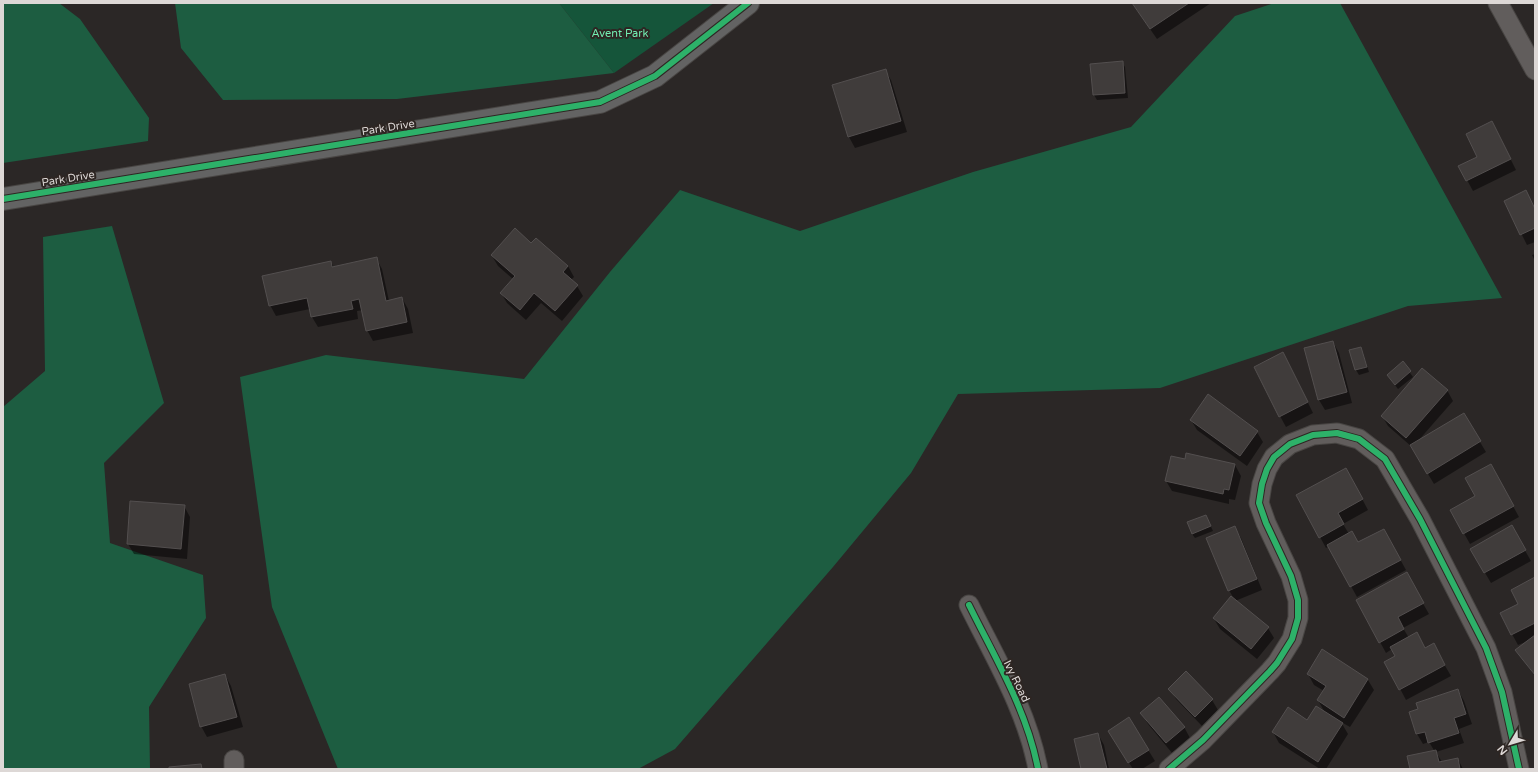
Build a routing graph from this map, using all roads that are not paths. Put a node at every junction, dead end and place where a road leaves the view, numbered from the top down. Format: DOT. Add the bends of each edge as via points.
graph roads {
  1 [pos="748,3"];
  2 [pos="1498,3"];
  3 [pos="1535,70"];
  4 [pos="3,199"];
  5 [pos="968,605"];
  6 [pos="1038,769"];
  7 [pos="1169,769"];
  8 [pos="1519,769"];
  1 -- 4 [label="street, Park Drive" via="655,76 600,102"];
  2 -- 3 [label="street"];
  5 -- 6 [label="street, Ivy Road" via="1018,704 1034,747"];
  7 -- 8 [label="street" via="1203,740 1270,671 1292,638 1298,618 1298,600 1291,576 1259,503 1262,484 1274,457 1290,444 1312,435 1337,433 1360,439 1385,459 1420,518 1486,648 1502,692"];
}
